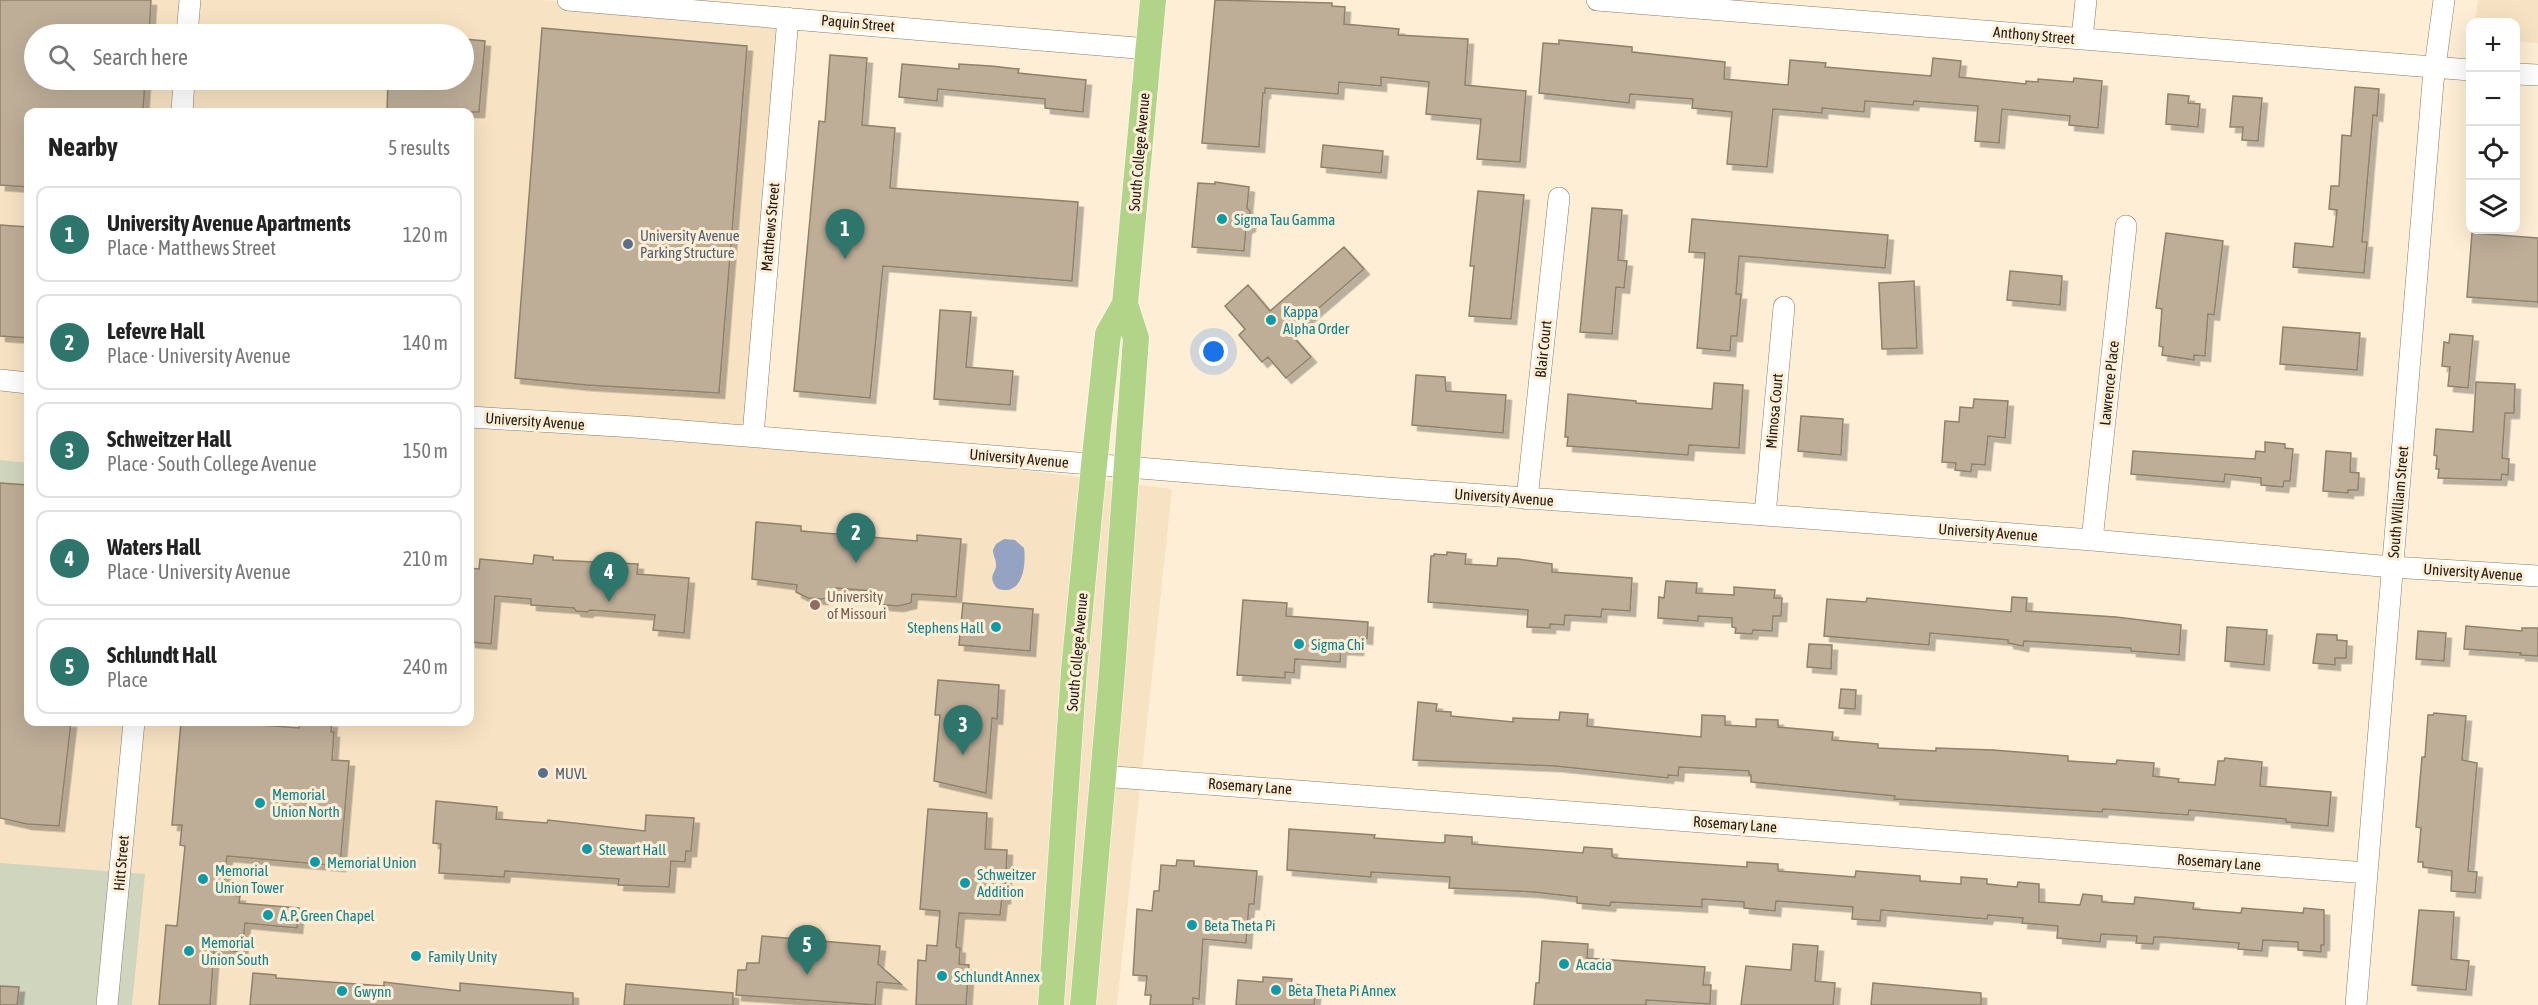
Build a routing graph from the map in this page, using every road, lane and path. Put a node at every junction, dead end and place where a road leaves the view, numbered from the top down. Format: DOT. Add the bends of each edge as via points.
graph roads {
  1 [pos="190,0"];
  2 [pos="568,0"];
  3 [pos="1153,0"];
  4 [pos="1598,0"];
  5 [pos="2086,0"];
  6 [pos="2444,0"];
  7 [pos="1714,4"];
  8 [pos="679,5"];
  9 [pos="788,18"];
  10 [pos="189,24"];
  11 [pos="2082,38"];
  12 [pos="1148,49"];
  13 [pos="2435,67"];
  14 [pos="2466,70"];
  15 [pos="2520,74"];
  16 [pos="2538,75"];
  17 [pos="183,90"];
  18 [pos="182,108"];
  19 [pos="1559,198"];
  20 [pos="2126,226"];
  21 [pos="1125,304"];
  22 [pos="1784,307"];
  23 [pos="0,380"];
  24 [pos="24,382"];
  25 [pos="474,417"];
  26 [pos="753,436"];
  27 [pos="1094,465"];
  28 [pos="1126,467"];
  29 [pos="1527,499"];
  30 [pos="1765,515"];
  31 [pos="2092,540"];
  32 [pos="2392,567"];
  33 [pos="2538,576"];
  34 [pos="134,726"];
  35 [pos="1102,776"];
  36 [pos="2367,873"];
  37 [pos="107,1005"];
  38 [pos="1051,1005"];
  39 [pos="1083,1005"];
  40 [pos="2356,1005"];
  1 -- 10 [label="street"];
  2 -- 8 [label="street, Paquin Street"];
  3 -- 12 [label="main road, South College Avenue"];
  4 -- 7 [label="street, Anthony Street"];
  5 -- 11 [label="street"];
  6 -- 13 [label="street, South William Street"];
  7 -- 11 [label="street, Anthony Street"];
  8 -- 9 [label="street, Paquin Street"];
  9 -- 12 [label="street, Paquin Street"];
  9 -- 26 [label="street, Matthews Street"];
  11 -- 13 [label="street, Anthony Street"];
  12 -- 21 [label="main road, South College Avenue"];
  13 -- 14 [label="street, Anthony Street"];
  13 -- 32 [label="street, South William Street"];
  15 -- 16 [label="street"];
  17 -- 18 [label="street"];
  19 -- 29 [label="street, Blair Court"];
  20 -- 31 [label="street, Lawrence Place"];
  21 -- 27 [label="main road, South College Avenue" via="1108,334"];
  21 -- 28 [label="main road, South College Avenue" via="1136,338"];
  22 -- 30 [label="street, Mimosa Court"];
  23 -- 24 [label="street"];
  25 -- 26 [label="street, University Avenue"];
  26 -- 27 [label="street, University Avenue"];
  27 -- 28 [label="street, University Avenue"];
  27 -- 38 [label="main road, South College Avenue" via="1074,670"];
  28 -- 29 [label="street, University Avenue"];
  28 -- 35 [label="main road, South College Avenue"];
  29 -- 30 [label="street, University Avenue"];
  30 -- 31 [label="street, University Avenue"];
  31 -- 32 [label="street, University Avenue"];
  32 -- 33 [label="street, University Avenue"];
  32 -- 36 [label="street, South William Street"];
  34 -- 37 [label="street, Hitt Street"];
  35 -- 36 [label="street, Rosemary Lane"];
  35 -- 39 [label="main road, South College Avenue"];
  36 -- 40 [label="street, South William Street"];
}
